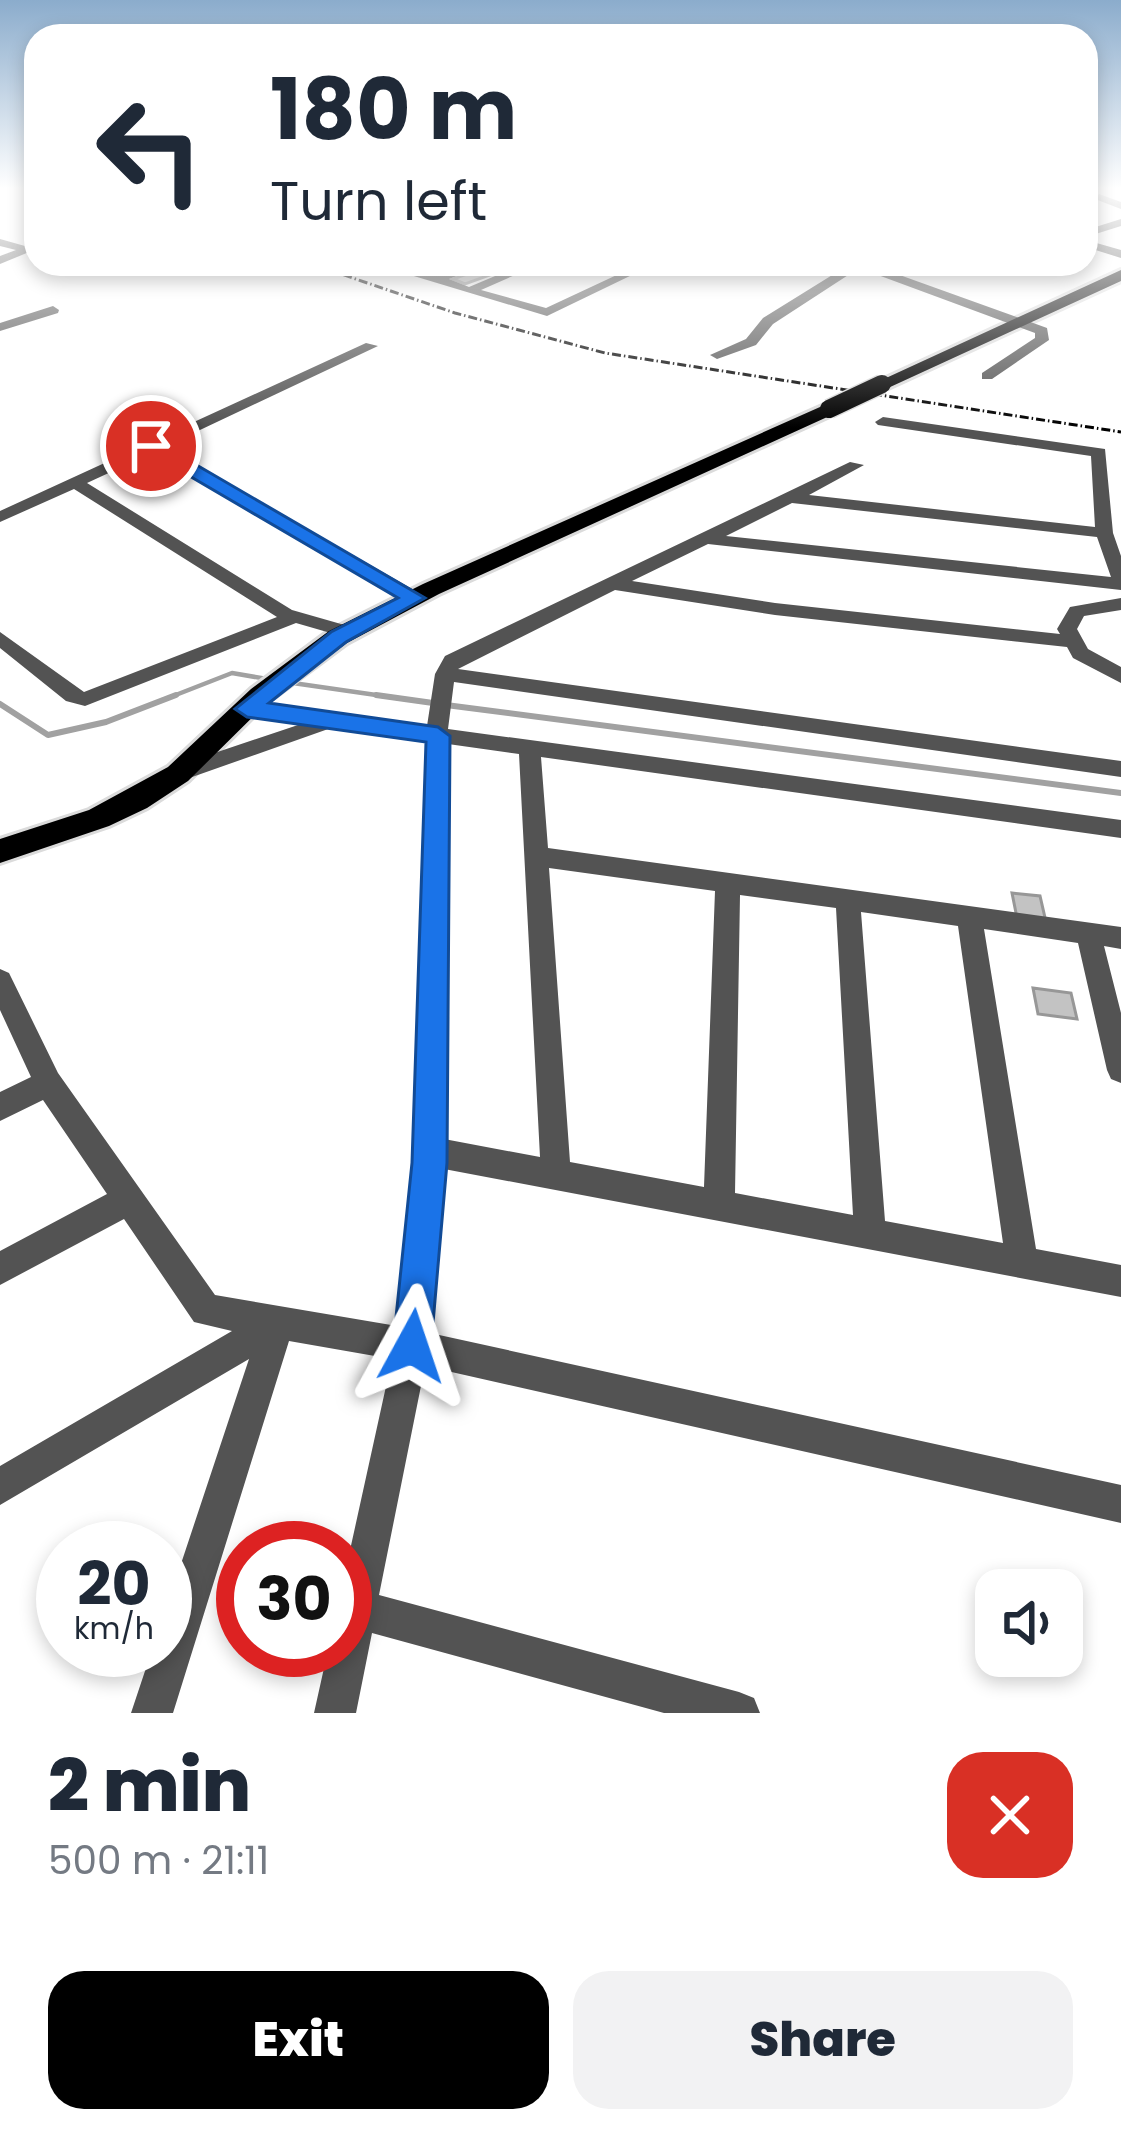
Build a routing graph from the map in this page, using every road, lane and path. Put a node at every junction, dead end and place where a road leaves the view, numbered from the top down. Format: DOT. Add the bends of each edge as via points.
graph roads {
  1 [pos="1121,275"];
  2 [pos="422,276"];
  3 [pos="449,276"];
  4 [pos="504,276"];
  5 [pos="624,276"];
  6 [pos="839,276"];
  7 [pos="892,276"];
  8 [pos="438,280"];
  9 [pos="469,290"];
  10 [pos="53,310"];
  11 [pos="1022,322"];
  12 [pos="0,327"];
  13 [pos="371,346"];
  14 [pos="717,355"];
  15 [pos="987,376"];
  16 [pos="884,422"];
  17 [pos="151,446"];
  18 [pos="856,465"];
  19 [pos="74,482"];
  20 [pos="790,498"];
  21 [pos="0,517"];
  22 [pos="1105,533"];
  23 [pos="706,539"];
  24 [pos="1121,583"];
  25 [pos="613,584"];
  26 [pos="414,598"];
  27 [pos="1121,604"];
  28 [pos="292,618"];
  29 [pos="343,634"];
  30 [pos="0,638"];
  31 [pos="1070,641"];
  32 [pos="448,668"];
  33 [pos="1121,676"];
  34 [pos="254,702"];
  35 [pos="331,721"];
  36 [pos="438,732"];
  37 [pos="530,751"];
  38 [pos="1121,769"];
  39 [pos="178,774"];
  40 [pos="1121,829"];
  41 [pos="0,850"];
  42 [pos="534,856"];
  43 [pos="728,885"];
  44 [pos="848,902"];
  45 [pos="969,914"];
  46 [pos="1089,936"];
  47 [pos="1121,938"];
  48 [pos="0,981"];
  49 [pos="1121,1070"];
  50 [pos="48,1083"];
  51 [pos="0,1107"];
  52 [pos="429,1151"];
  53 [pos="556,1174"];
  54 [pos="129,1199"];
  55 [pos="719,1206"];
  56 [pos="870,1234"];
  57 [pos="1022,1263"];
  58 [pos="0,1269"];
  59 [pos="1121,1281"];
  60 [pos="278,1323"];
  61 [pos="412,1346"];
  62 [pos="0,1487"];
  63 [pos="1121,1504"];
  64 [pos="372,1537"];
  65 [pos="372,1613"];
  66 [pos="343,1677"];
  67 [pos="152,1713"];
  68 [pos="335,1713"];
  69 [pos="739,1713"];
  1 -- 11 [label="main road"];
  2 -- 8 [label="street"];
  3 -- 8 [label="street"];
  4 -- 9 [label="street"];
  5 -- 9 [label="street" via="548,312"];
  6 -- 14 [label="street" via="768,321 751,342"];
  7 -- 11 [label="street"];
  8 -- 9 [label="street"];
  10 -- 12 [label="street"];
  11 -- 15 [label="street" via="1042,340"];
  11 -- 26 [label="main road, bridge"];
  13 -- 17 [label="street"];
  16 -- 22 [label="street" via="1099,452"];
  17 -- 19 [label="street"];
  17 -- 26 [label="street"];
  18 -- 20 [label="street"];
  19 -- 21 [label="street"];
  19 -- 28 [label="street"];
  20 -- 22 [label="street"];
  20 -- 23 [label="street"];
  22 -- 24 [label="street"];
  23 -- 24 [label="street"];
  23 -- 25 [label="street"];
  25 -- 31 [label="street"];
  25 -- 32 [label="street"];
  26 -- 29 [label="main road"];
  27 -- 31 [label="street" via="1077,610"];
  28 -- 29 [label="street"];
  28 -- 30 [label="street" via="85,699"];
  29 -- 34 [label="main road"];
  31 -- 33 [label="street"];
  32 -- 36 [label="street"];
  32 -- 38 [label="street"];
  34 -- 35 [label="street"];
  34 -- 39 [label="main road"];
  35 -- 36 [label="street"];
  35 -- 39 [label="street"];
  36 -- 37 [label="street"];
  36 -- 52 [label="street"];
  37 -- 40 [label="street"];
  37 -- 42 [label="street"];
  39 -- 41 [label="main road" via="99,818"];
  42 -- 43 [label="street"];
  42 -- 53 [label="street"];
  43 -- 44 [label="street"];
  43 -- 55 [label="street"];
  44 -- 45 [label="street"];
  44 -- 56 [label="street"];
  45 -- 46 [label="street"];
  45 -- 57 [label="street"];
  46 -- 47 [label="street"];
  46 -- 49 [label="street"];
  48 -- 50 [label="street"];
  50 -- 51 [label="street"];
  50 -- 54 [label="street"];
  52 -- 53 [label="street"];
  52 -- 61 [label="street"];
  53 -- 55 [label="street"];
  54 -- 58 [label="street"];
  54 -- 60 [label="street" via="206,1310"];
  55 -- 56 [label="street"];
  56 -- 57 [label="street"];
  57 -- 59 [label="street"];
  60 -- 61 [label="street"];
  60 -- 62 [label="street"];
  60 -- 67 [label="street"];
  61 -- 63 [label="street"];
  61 -- 64 [label="street"];
  65 -- 69 [label="street"];
  66 -- 68 [label="street"];
}
